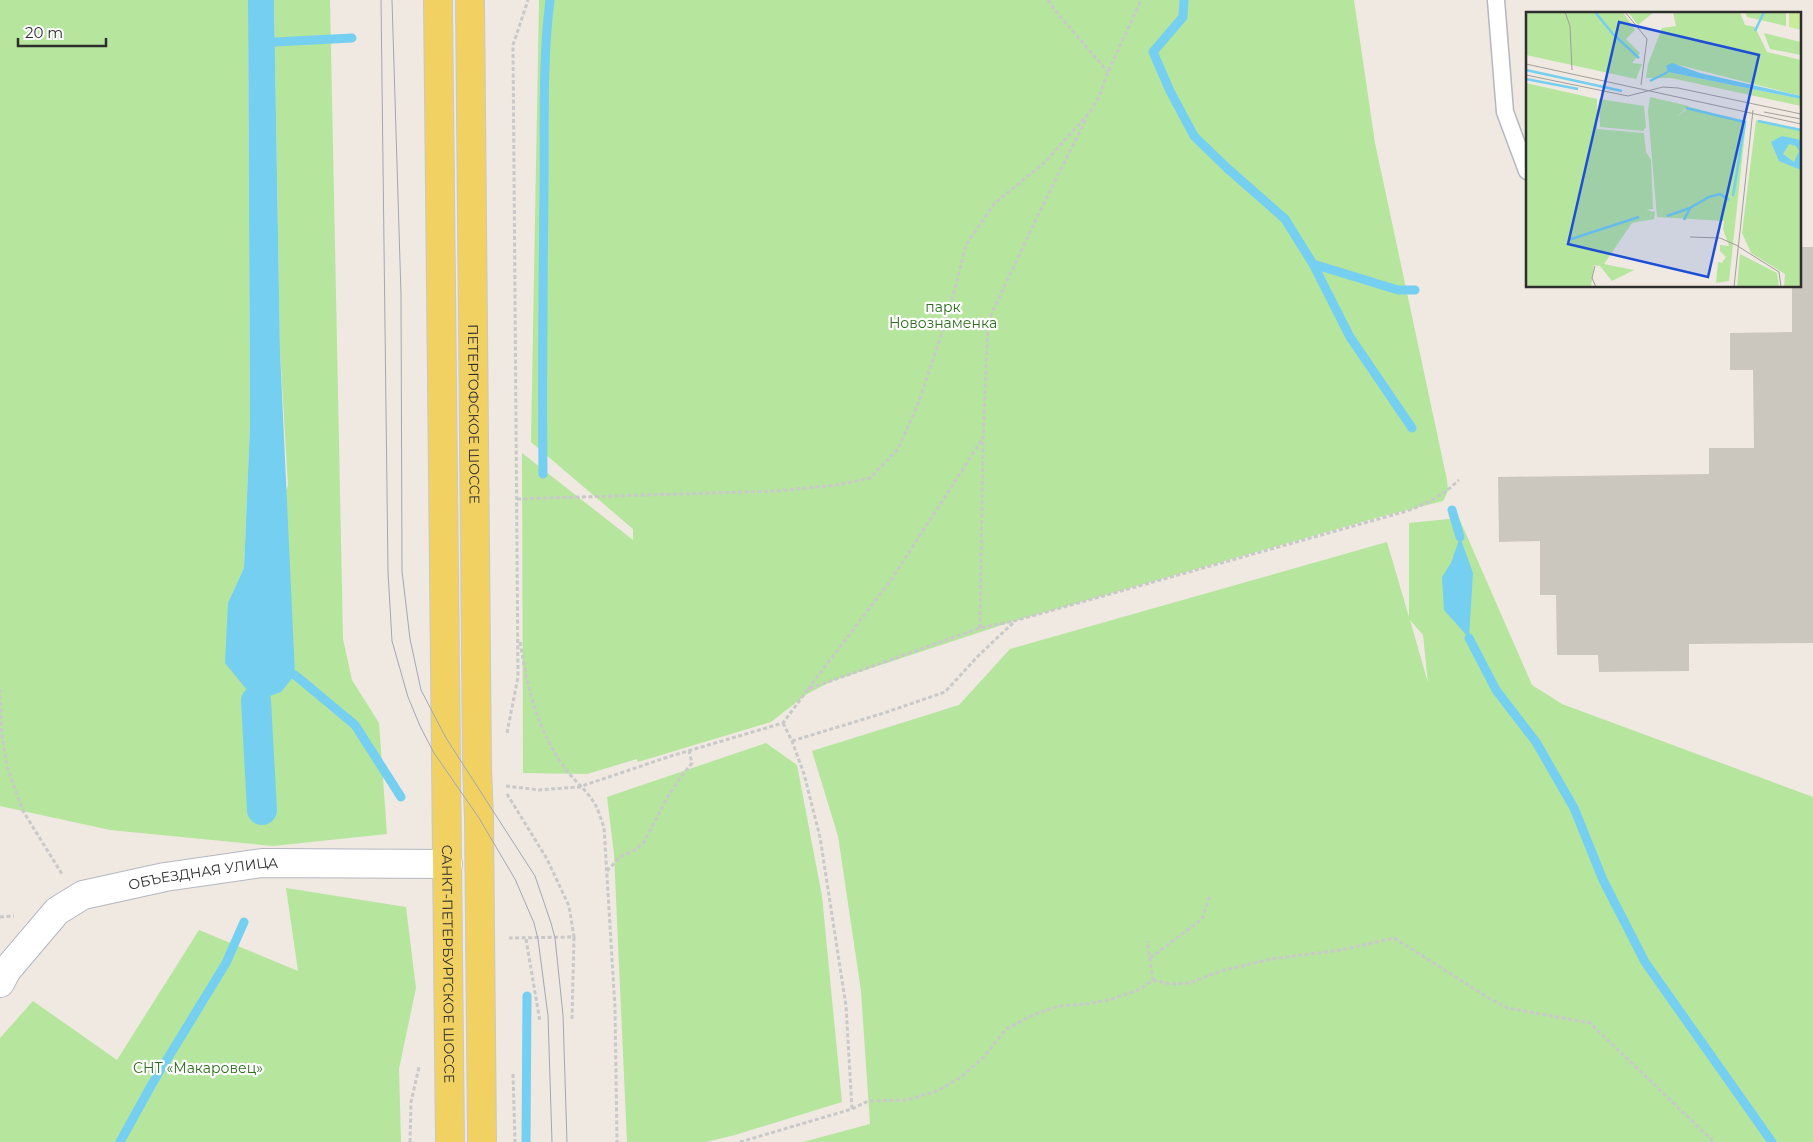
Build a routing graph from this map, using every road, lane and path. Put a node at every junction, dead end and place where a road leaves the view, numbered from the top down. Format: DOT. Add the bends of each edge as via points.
graph roads {
  1 [pos="438,0"];
  2 [pos="470,0"];
  3 [pos="528,0"];
  4 [pos="1048,0"];
  5 [pos="1141,0"];
  6 [pos="1496,0"];
  7 [pos="1108,72"];
  8 [pos="1090,112"];
  9 [pos="1526,168"];
  10 [pos="983,438"];
  11 [pos="1459,480"];
  12 [pos="517,499"];
  13 [pos="1014,622"];
  14 [pos="980,628"];
  15 [pos="518,631"];
  16 [pos="0,689"];
  17 [pos="808,689"];
  18 [pos="783,724"];
  19 [pos="506,738"];
  20 [pos="792,741"];
  21 [pos="688,751"];
  22 [pos="502,785"];
  23 [pos="579,787"];
  24 [pos="539,790"];
  25 [pos="448,864"];
  26 [pos="607,871"];
  27 [pos="1210,895"];
  28 [pos="77,899"];
  29 [pos="574,936"];
  30 [pos="526,939"];
  31 [pos="532,939"];
  32 [pos="1147,942"];
  33 [pos="1150,958"];
  34 [pos="1153,980"];
  35 [pos="0,983"];
  36 [pos="572,1019"];
  37 [pos="540,1022"];
  38 [pos="852,1108"];
  39 [pos="450,1142"];
  40 [pos="482,1142"];
  41 [pos="617,1142"];
  42 [pos="740,1142"];
  43 [pos="1714,1142"];
  1 -- 25 [label="main road, САНКТ-ПЕТЕРБУРГСКОЕ ШОССЕ"];
  2 -- 40 [label="main road, ПЕТЕРГОФСКОЕ ШОССЕ"];
  3 -- 12 [label="path" via="513,45"];
  4 -- 7 [label="path"];
  5 -- 7 [label="path"];
  6 -- 9 [label="lane" via="1505,112"];
  7 -- 8 [label="path"];
  8 -- 10 [label="path" via="988,321"];
  8 -- 12 [label="path" via="1045,162 994,204 966,245 948,315 918,404 898,449 870,478 776,491"];
  10 -- 14 [label="path"];
  10 -- 17 [label="path" via="890,580"];
  11 -- 13 [label="path" via="1445,493 1407,511"];
  12 -- 15 [label="path"];
  13 -- 14 [label="path"];
  13 -- 20 [label="path" via="945,692"];
  14 -- 17 [label="path"];
  15 -- 19 [label="path" via="518,677"];
  15 -- 23 [label="path" via="526,682 534,708 546,737"];
  16 -- 28 [label="path" via="2,735 10,776 23,811"];
  17 -- 18 [label="path"];
  18 -- 20 [label="path"];
  18 -- 21 [label="path"];
  20 -- 38 [label="path" via="820,837 846,1006"];
  21 -- 23 [label="path"];
  21 -- 26 [label="path" via="692,763 667,798 644,842 620,857"];
  22 -- 29 [label="path" via="547,859 569,906"];
  23 -- 24 [label="path"];
  23 -- 26 [label="path" via="595,805 604,827"];
  25 -- 28 [label="street, ОБЪЕЗДНАЯ УЛИЦА" via="262,863 165,877"];
  25 -- 39 [label="main road, САНКТ-ПЕТЕРБУРГСКОЕ ШОССЕ"];
  26 -- 41 [label="path" via="615,1008"];
  27 -- 33 [label="path" via="1202,919"];
  28 -- 35 [label="street, ОБЪЕЗДНАЯ УЛИЦА" via="56,912"];
  29 -- 31 [label="path"];
  29 -- 36 [label="path"];
  30 -- 37 [label="path"];
  32 -- 33 [label="path"];
  33 -- 34 [label="path"];
  34 -- 38 [label="path" via="1138,990 1112,999 1059,1006 1033,1015 1006,1029 984,1057 961,1078 938,1091 907,1100 868,1101"];
  34 -- 43 [label="path" via="1170,984 1189,983 1221,971 1271,959 1341,950 1394,938 1508,1008 1590,1023"];
  38 -- 42 [label="path"];
}
